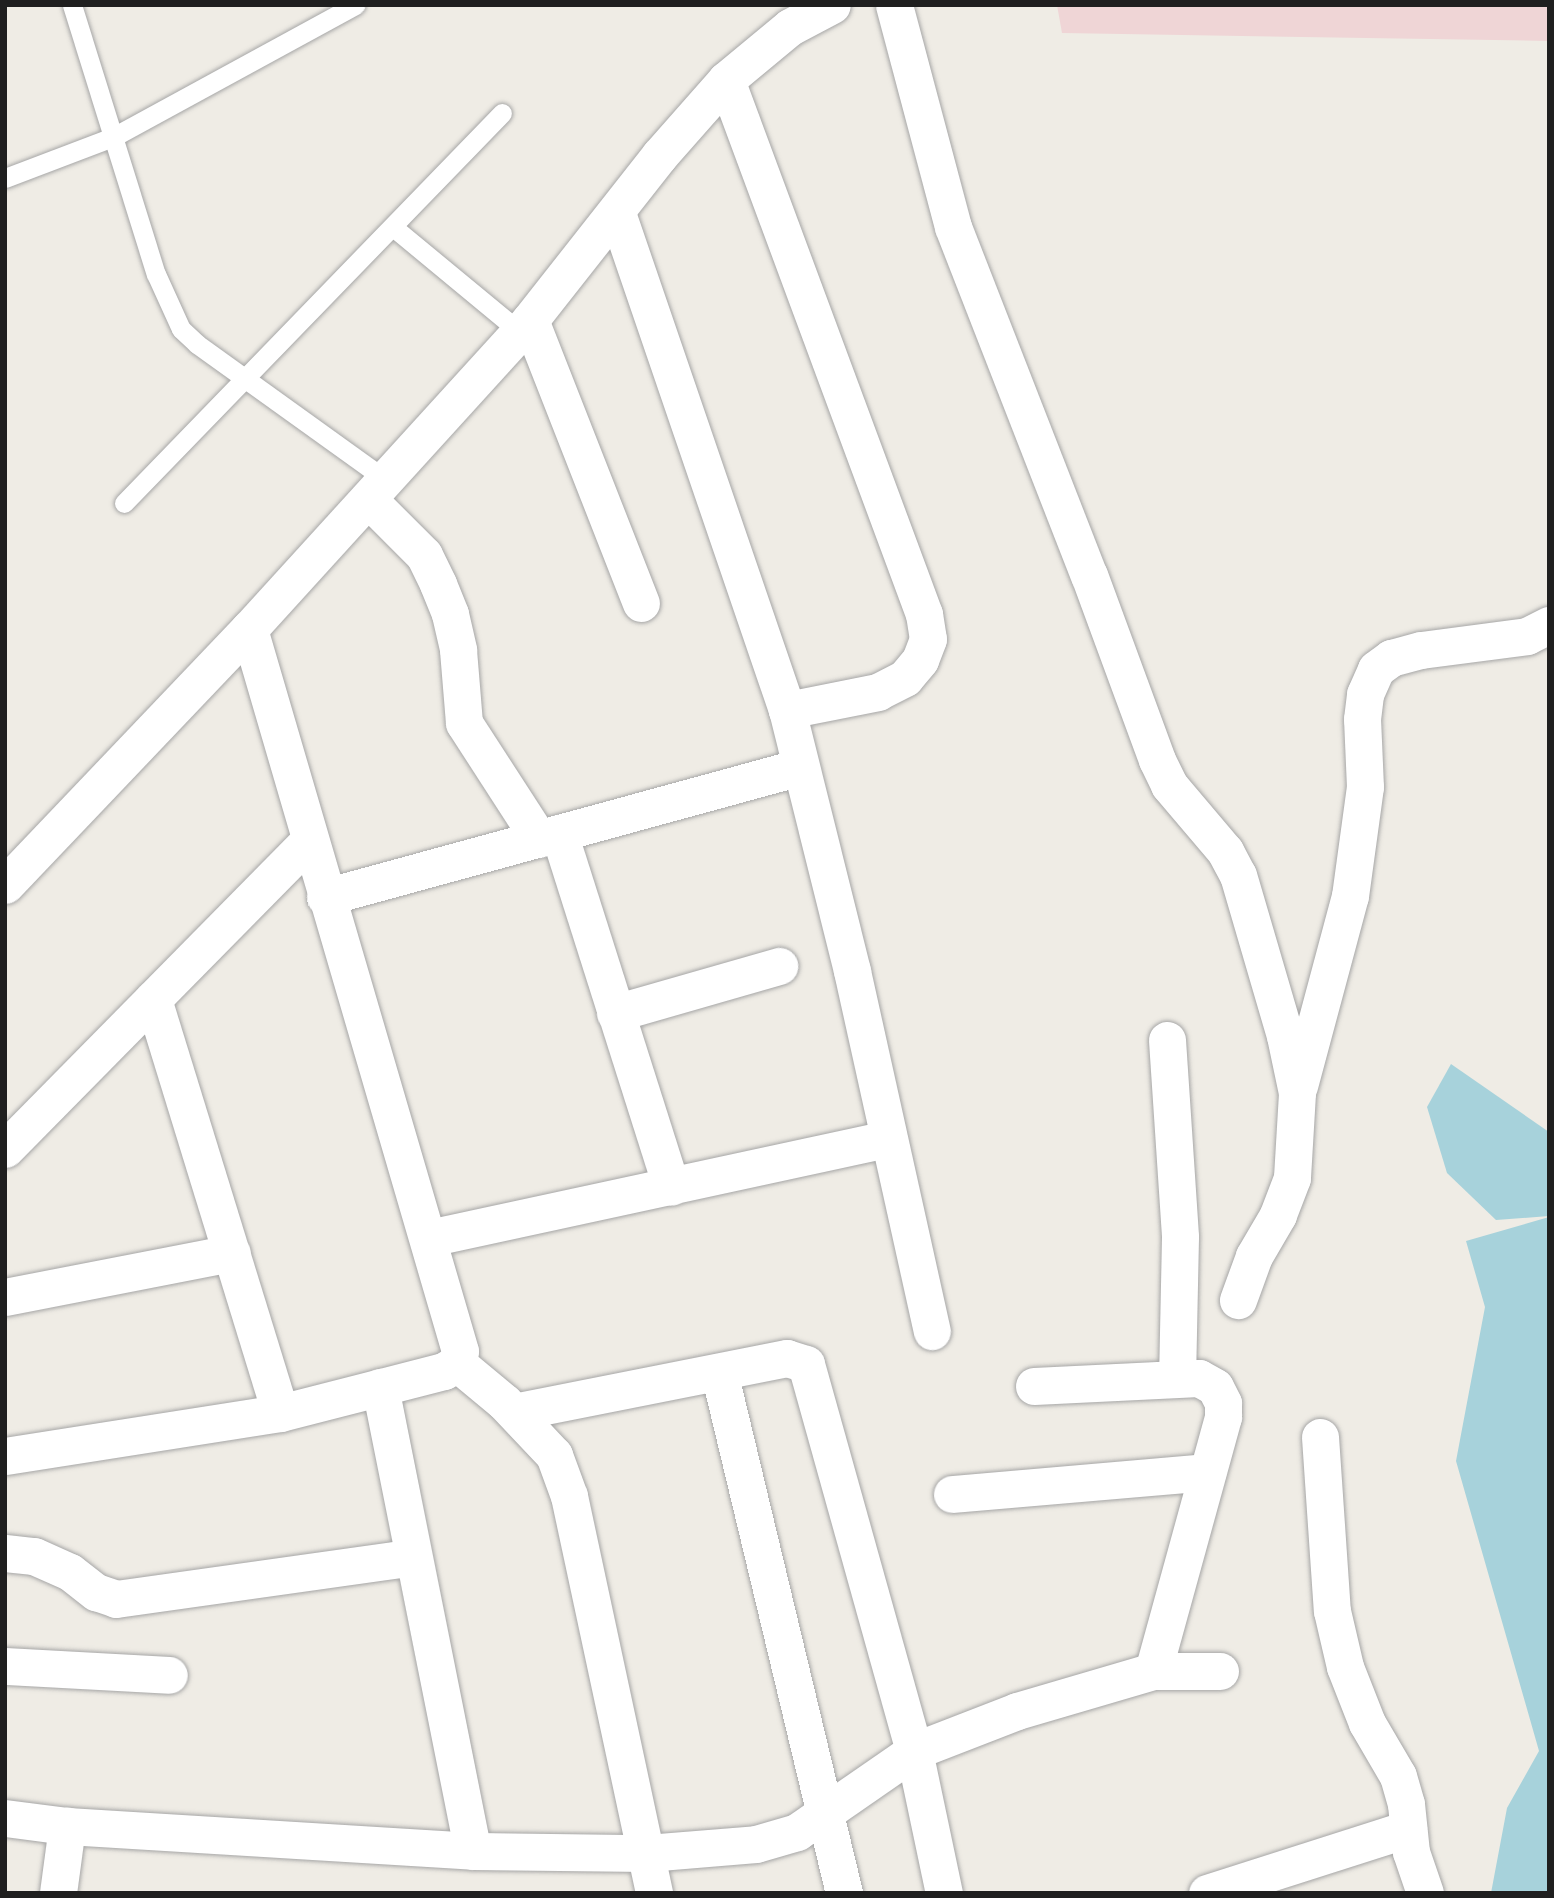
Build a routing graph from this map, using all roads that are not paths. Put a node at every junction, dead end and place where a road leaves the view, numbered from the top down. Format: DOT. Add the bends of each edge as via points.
graph roads {
  1 [pos="72,5"];
  2 [pos="355,5"];
  3 [pos="832,5"];
  4 [pos="894,5"];
  5 [pos="726,80"];
  6 [pos="502,113"];
  7 [pos="113,137"];
  8 [pos="5,178"];
  9 [pos="617,214"];
  10 [pos="393,227"];
  11 [pos="525,326"];
  12 [pos="246,379"];
  13 [pos="376,489"];
  14 [pos="124,503"];
  15 [pos="641,603"];
  16 [pos="1549,625"];
  17 [pos="249,629"];
  18 [pos="787,710"];
  19 [pos="801,767"];
  20 [pos="549,836"];
  21 [pos="309,841"];
  22 [pos="5,885"];
  23 [pos="325,897"];
  24 [pos="779,966"];
  25 [pos="153,999"];
  26 [pos="615,1013"];
  27 [pos="1167,1040"];
  28 [pos="1297,1093"];
  29 [pos="888,1139"];
  30 [pos="5,1149"];
  31 [pos="671,1186"];
  32 [pos="429,1238"];
  33 [pos="232,1253"];
  34 [pos="5,1297"];
  35 [pos="1238,1300"];
  36 [pos="932,1331"];
  37 [pos="457,1363"];
  38 [pos="719,1372"];
  39 [pos="1177,1377"];
  40 [pos="1034,1385"];
  41 [pos="380,1387"];
  42 [pos="514,1412"];
  43 [pos="280,1413"];
  44 [pos="1320,1437"];
  45 [pos="5,1457"];
  46 [pos="1207,1472"];
  47 [pos="952,1494"];
  48 [pos="5,1553"];
  49 [pos="414,1557"];
  50 [pos="5,1666"];
  51 [pos="1153,1671"];
  52 [pos="1220,1671"];
  53 [pos="169,1675"];
  54 [pos="914,1751"];
  55 [pos="825,1811"];
  56 [pos="5,1818"];
  57 [pos="67,1826"];
  58 [pos="1408,1829"];
  59 [pos="473,1852"];
  60 [pos="647,1853"];
  61 [pos="58,1893"];
  62 [pos="654,1893"];
  63 [pos="844,1893"];
  64 [pos="944,1893"];
  65 [pos="1207,1893"];
  66 [pos="1425,1893"];
  1 -- 7 [label="lane"];
  2 -- 7 [label="lane"];
  3 -- 5 [label="street" via="790,27"];
  4 -- 28 [label="street" via="953,227 1157,760 1169,785 1225,851 1237,875 1285,1036"];
  5 -- 9 [label="street"];
  5 -- 18 [label="street" via="924,614 928,639 920,660 905,678 878,692"];
  6 -- 10 [label="lane"];
  7 -- 8 [label="lane"];
  7 -- 12 [label="lane" via="156,274 181,329"];
  9 -- 11 [label="street"];
  9 -- 18 [label="street"];
  10 -- 11 [label="lane"];
  10 -- 12 [label="lane"];
  11 -- 13 [label="street"];
  11 -- 15 [label="street"];
  12 -- 13 [label="lane"];
  12 -- 14 [label="lane"];
  13 -- 17 [label="street"];
  13 -- 20 [label="street" via="424,555 450,614 464,723"];
  16 -- 28 [label="street" via="1517,638 1391,657 1376,669 1365,694 1362,719 1365,787 1350,895"];
  17 -- 21 [label="street"];
  17 -- 22 [label="street"];
  18 -- 19 [label="street"];
  19 -- 20 [label="street"];
  19 -- 29 [label="street"];
  20 -- 23 [label="street"];
  20 -- 26 [label="street"];
  21 -- 23 [label="street"];
  21 -- 25 [label="street"];
  23 -- 32 [label="street"];
  24 -- 26 [label="street"];
  25 -- 30 [label="street"];
  25 -- 33 [label="street"];
  26 -- 31 [label="street"];
  27 -- 39 [label="street" via="1180,1237"];
  28 -- 35 [label="street" via="1292,1178"];
  29 -- 31 [label="street"];
  29 -- 36 [label="street"];
  31 -- 32 [label="street"];
  32 -- 37 [label="street" via="458,1342"];
  33 -- 34 [label="street"];
  33 -- 43 [label="street"];
  37 -- 41 [label="street" via="444,1371"];
  37 -- 42 [label="street"];
  38 -- 42 [label="street"];
  38 -- 54 [label="street" via="787,1358 806,1364"];
  38 -- 55 [label="street"];
  39 -- 40 [label="street"];
  39 -- 46 [label="street" via="1199,1378 1215,1387 1223,1403"];
  41 -- 43 [label="street"];
  41 -- 49 [label="street"];
  42 -- 60 [label="street" via="554,1455 569,1496"];
  43 -- 45 [label="street"];
  44 -- 58 [label="street" via="1332,1611 1345,1667 1367,1723 1398,1776"];
  46 -- 47 [label="street"];
  46 -- 51 [label="street"];
  48 -- 49 [label="street" via="34,1556 116,1599"];
  49 -- 59 [label="street"];
  50 -- 53 [label="street"];
  51 -- 52 [label="street"];
  51 -- 54 [label="street" via="1017,1711"];
  54 -- 55 [label="street"];
  54 -- 64 [label="street"];
  55 -- 60 [label="street" via="797,1832 756,1844"];
  55 -- 63 [label="street"];
  56 -- 57 [label="street"];
  57 -- 59 [label="street"];
  57 -- 61 [label="street"];
  58 -- 65 [label="street"];
  58 -- 66 [label="street" via="1410,1852"];
  59 -- 60 [label="street"];
  60 -- 62 [label="street"];
}
